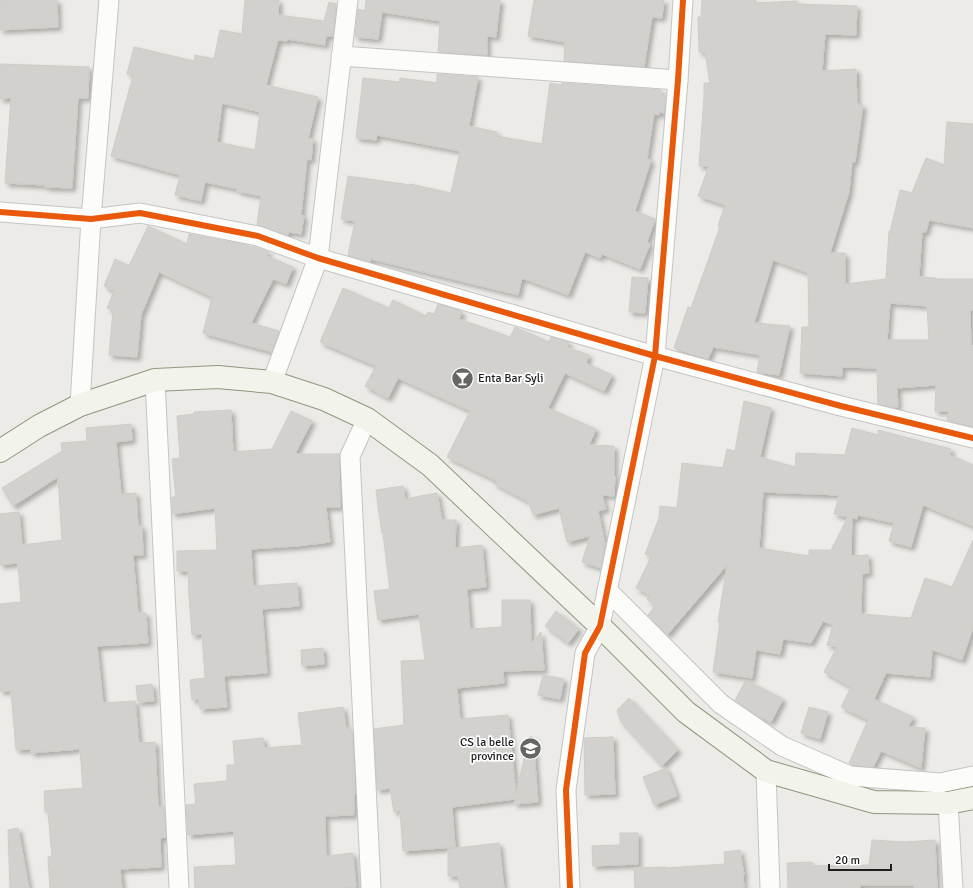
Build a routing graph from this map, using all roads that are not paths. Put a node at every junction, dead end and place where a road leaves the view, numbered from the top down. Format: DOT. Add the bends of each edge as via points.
graph roads {
  1 [pos="109,0"];
  2 [pos="348,0"];
  3 [pos="683,0"];
  4 [pos="341,56"];
  5 [pos="678,80"];
  6 [pos="0,212"];
  7 [pos="91,219"];
  8 [pos="318,258"];
  9 [pos="656,356"];
  10 [pos="155,380"];
  11 [pos="272,382"];
  12 [pos="80,405"];
  13 [pos="367,419"];
  14 [pos="973,438"];
  15 [pos="0,451"];
  16 [pos="607,590"];
  17 [pos="600,626"];
  18 [pos="766,771"];
  19 [pos="973,776"];
  20 [pos="973,798"];
  21 [pos="948,803"];
  22 [pos="179,888"];
  23 [pos="371,888"];
  24 [pos="570,888"];
  25 [pos="770,888"];
  26 [pos="953,888"];
  1 -- 7 [label="street"];
  2 -- 4 [label="street"];
  3 -- 5 [label="street"];
  4 -- 5 [label="street"];
  4 -- 8 [label="street"];
  5 -- 9 [label="street"];
  6 -- 7 [label="street"];
  7 -- 8 [label="street" via="140,213 258,236"];
  7 -- 12 [label="street"];
  8 -- 9 [label="street"];
  8 -- 11 [label="street"];
  9 -- 14 [label="street" via="841,406"];
  9 -- 16 [label="street"];
  10 -- 11 [label="main road" via="218,377"];
  10 -- 12 [label="main road"];
  10 -- 22 [label="street"];
  11 -- 13 [label="main road" via="324,399"];
  12 -- 15 [label="main road" via="39,426"];
  13 -- 17 [label="main road" via="430,465"];
  13 -- 23 [label="street" via="350,456"];
  16 -- 17 [label="street"];
  16 -- 19 [label="street" via="720,704 782,746 850,776 940,783"];
  17 -- 18 [label="main road" via="686,712"];
  17 -- 24 [label="street" via="585,653 566,790"];
  18 -- 21 [label="main road" via="874,802"];
  18 -- 25 [label="street"];
  20 -- 21 [label="main road"];
  21 -- 26 [label="street"];
}
